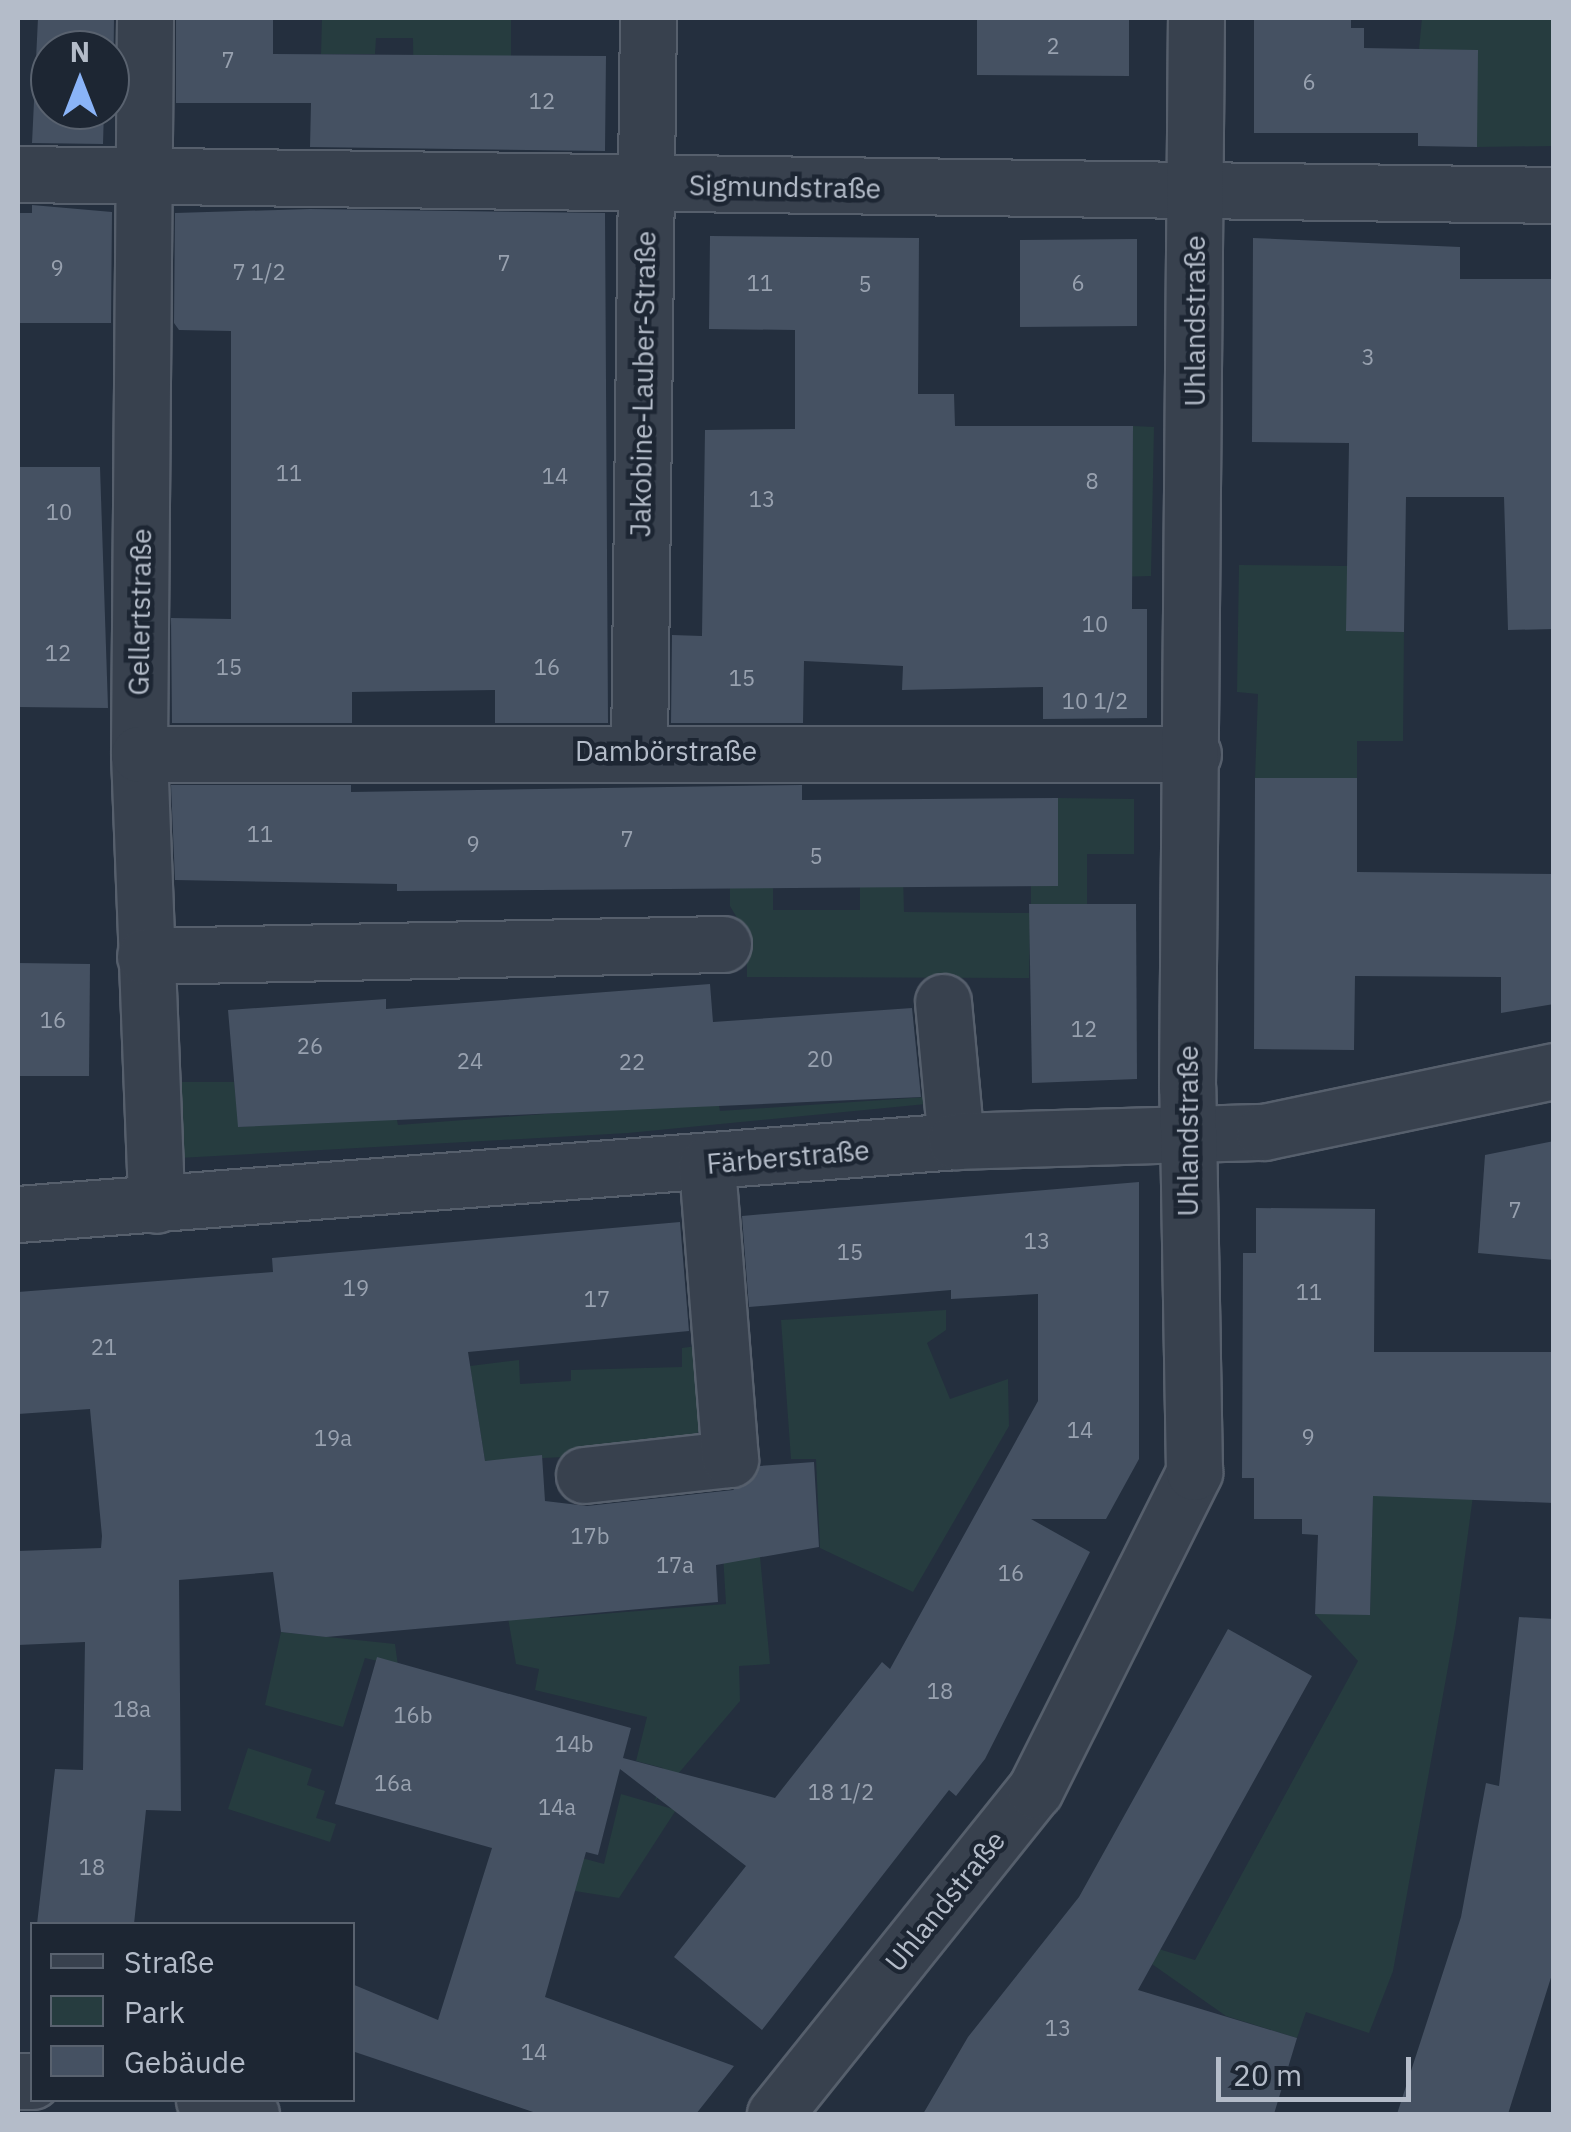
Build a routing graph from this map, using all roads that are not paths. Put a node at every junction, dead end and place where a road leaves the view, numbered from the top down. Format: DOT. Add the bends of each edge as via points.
graph roads {
  1 [pos="145,18"];
  2 [pos="648,18"];
  3 [pos="1196,18"];
  4 [pos="18,174"];
  5 [pos="144,175"];
  6 [pos="646,185"];
  7 [pos="1196,192"];
  8 [pos="1554,195"];
  9 [pos="639,750"];
  10 [pos="139,754"];
  11 [pos="1193,754"];
  12 [pos="724,944"];
  13 [pos="144,956"];
  14 [pos="943,1002"];
  15 [pos="1554,1071"];
  16 [pos="1187,1132"];
  17 [pos="956,1141"];
  18 [pos="708,1165"];
  19 [pos="156,1206"];
  20 [pos="18,1214"];
  21 [pos="584,1475"];
  22 [pos="211,2102"];
  23 [pos="251,2114"];
  24 [pos="775,2114"];
  1 -- 5 [label="street, Gellertstraße"];
  2 -- 6 [label="street, Jakobine-Lauber-Straße"];
  3 -- 7 [label="street, Uhlandstraße"];
  4 -- 5 [label="street, Sigmundstraße"];
  5 -- 6 [label="street, Sigmundstraße"];
  5 -- 10 [label="street, Gellertstraße"];
  6 -- 7 [label="street, Sigmundstraße"];
  6 -- 9 [label="street, Jakobine-Lauber-Straße"];
  7 -- 8 [label="street, Sigmundstraße"];
  7 -- 11 [label="street, Uhlandstraße"];
  9 -- 10 [label="street, Dambörstraße"];
  9 -- 11 [label="street, Dambörstraße"];
  10 -- 13 [label="street, Gellertstraße"];
  11 -- 16 [label="street, Uhlandstraße"];
  12 -- 13 [label="street"];
  13 -- 19 [label="street, Gellertstraße"];
  14 -- 17 [label="street"];
  15 -- 16 [label="street, Färberstraße" via="1264,1132"];
  16 -- 17 [label="street, Färberstraße"];
  16 -- 24 [label="street, Uhlandstraße" via="1194,1472 1034,1790"];
  17 -- 18 [label="street, Färberstraße"];
  18 -- 19 [label="street, Färberstraße"];
  18 -- 21 [label="street" via="730,1460"];
  19 -- 20 [label="street, Färberstraße"];
  22 -- 23 [label="street"];
}
